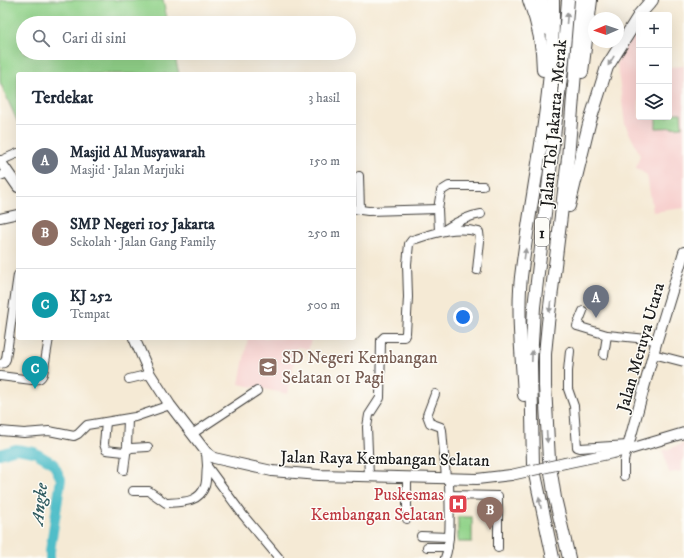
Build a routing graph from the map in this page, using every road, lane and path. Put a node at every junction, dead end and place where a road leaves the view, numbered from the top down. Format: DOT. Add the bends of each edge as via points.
graph roads {
  1 [pos="530,0"];
  2 [pos="541,0"];
  3 [pos="552,0"];
  4 [pos="568,0"];
  5 [pos="581,0"];
  6 [pos="591,0"];
  7 [pos="652,0"];
  8 [pos="642,12"];
  9 [pos="636,20"];
  10 [pos="551,50"];
  11 [pos="542,135"];
  12 [pos="16,154"];
  13 [pos="568,158"];
  14 [pos="0,161"];
  15 [pos="4,174"];
  16 [pos="359,176"];
  17 [pos="16,185"];
  18 [pos="483,186"];
  19 [pos="357,210"];
  20 [pos="438,210"];
  21 [pos="16,214"];
  22 [pos="481,214"];
  23 [pos="0,218"];
  24 [pos="441,231"];
  25 [pos="558,246"];
  26 [pos="684,252"];
  27 [pos="478,270"];
  28 [pos="16,289"];
  29 [pos="583,311"];
  30 [pos="607,335"];
  31 [pos="49,340"];
  32 [pos="135,340"];
  33 [pos="656,340"];
  34 [pos="570,351"];
  35 [pos="653,354"];
  36 [pos="604,355"];
  37 [pos="684,362"];
  38 [pos="0,364"];
  39 [pos="150,374"];
  40 [pos="0,376"];
  41 [pos="129,379"];
  42 [pos="257,391"];
  43 [pos="435,394"];
  44 [pos="170,405"];
  45 [pos="128,419"];
  46 [pos="106,422"];
  47 [pos="0,431"];
  48 [pos="684,433"];
  49 [pos="192,434"];
  50 [pos="148,446"];
  51 [pos="628,448"];
  52 [pos="126,451"];
  53 [pos="214,457"];
  54 [pos="534,465"];
  55 [pos="207,466"];
  56 [pos="124,470"];
  57 [pos="369,476"];
  58 [pos="624,476"];
  59 [pos="407,477"];
  60 [pos="447,478"];
  61 [pos="133,491"];
  62 [pos="449,495"];
  63 [pos="407,520"];
  64 [pos="421,536"];
  65 [pos="449,537"];
  66 [pos="448,547"];
  67 [pos="427,548"];
  68 [pos="498,548"];
  69 [pos="278,558"];
  70 [pos="445,558"];
  71 [pos="553,558"];
  72 [pos="569,558"];
  1 -- 11 [label="highway" via="542,42"];
  2 -- 10 [label="highway"];
  3 -- 10 [label="highway"];
  54 -- 4 [label="highway, Jalan Tol Jakarta–Merak / 1, one-way" via="531,362 534,307"];
  5 -- 13 [label="highway, Jalan Tol Jakarta–Merak / 1"];
  6 -- 13 [label="highway" via="585,56"];
  7 -- 8 [label="highway"];
  9 -- 25 [label="highway, one-way" via="607,67 589,124"];
  10 -- 11 [label="highway"];
  54 -- 11 [label="highway, one-way" via="525,416 521,278"];
  12 -- 14 [label="street"];
  13 -- 25 [label="highway, Jalan Tol Jakarta–Merak / 1"];
  14 -- 15 [label="main road"];
  15 -- 17 [label="main road"];
  16 -- 19 [label="street"];
  18 -- 20 [label="street" via="449,186 440,195"];
  19 -- 20 [label="street"];
  20 -- 24 [label="street"];
  21 -- 23 [label="street"];
  22 -- 24 [label="street" via="454,223"];
  24 -- 27 [label="street" via="460,229 479,232"];
  24 -- 57 [label="street" via="412,240 409,244 406,333 404,337 384,337 381,340 380,398 369,415 367,427"];
  25 -- 72 [label="highway, Jalan Tol Jakarta–Merak / 1, one-way" via="546,346 546,416 555,498"];
  26 -- 33 [label="main road, Jalan Meruya Utara"];
  28 -- 38 [label="street" via="6,359"];
  29 -- 30 [label="street" via="577,326"];
  30 -- 33 [label="street"];
  30 -- 36 [label="street"];
  31 -- 40 [label="street" via="41,378 32,380"];
  32 -- 39 [label="main road"];
  33 -- 35 [label="main road, Jalan Meruya Utara"];
  34 -- 51 [label="street" via="568,389 574,406 577,447"];
  35 -- 37 [label="street"];
  35 -- 51 [label="main road, Jalan Meruya Utara"];
  39 -- 41 [label="street"];
  39 -- 44 [label="main road"];
  42 -- 49 [label="street"];
  43 -- 60 [label="street" via="427,415 430,423 442,429"];
  44 -- 45 [label="street"];
  44 -- 49 [label="main road"];
  45 -- 46 [label="street"];
  45 -- 52 [label="street"];
  46 -- 47 [label="street" via="86,425 74,436 49,431"];
  46 -- 52 [label="street" via="105,448 110,451"];
  48 -- 51 [label="main road, Jalan Raya Kembangan Selatan"];
  49 -- 53 [label="main road"];
  50 -- 52 [label="street"];
  51 -- 58 [label="street" via="624,461"];
  51 -- 60 [label="main road, Jalan Raya Kembangan Selatan, bridge" via="511,475 477,479"];
  52 -- 56 [label="street"];
  53 -- 55 [label="street"];
  53 -- 57 [label="main road, Jalan Raya Kembangan Selatan" via="272,471"];
  71 -- 54 [label="highway, Jalan Tol Jakarta–Merak / 1, one-way"];
  55 -- 61 [label="street" via="205,485 199,496 191,500 166,503 150,491"];
  55 -- 69 [label="street"];
  57 -- 59 [label="main road, Jalan Raya Kembangan Selatan"];
  59 -- 60 [label="main road, Jalan Raya Kembangan Selatan"];
  59 -- 63 [label="street"];
  60 -- 62 [label="street"];
  62 -- 65 [label="street"];
  62 -- 68 [label="street" via="498,496"];
  64 -- 65 [label="street"];
  65 -- 66 [label="street"];
  66 -- 67 [label="street"];
  66 -- 70 [label="street"];
}
